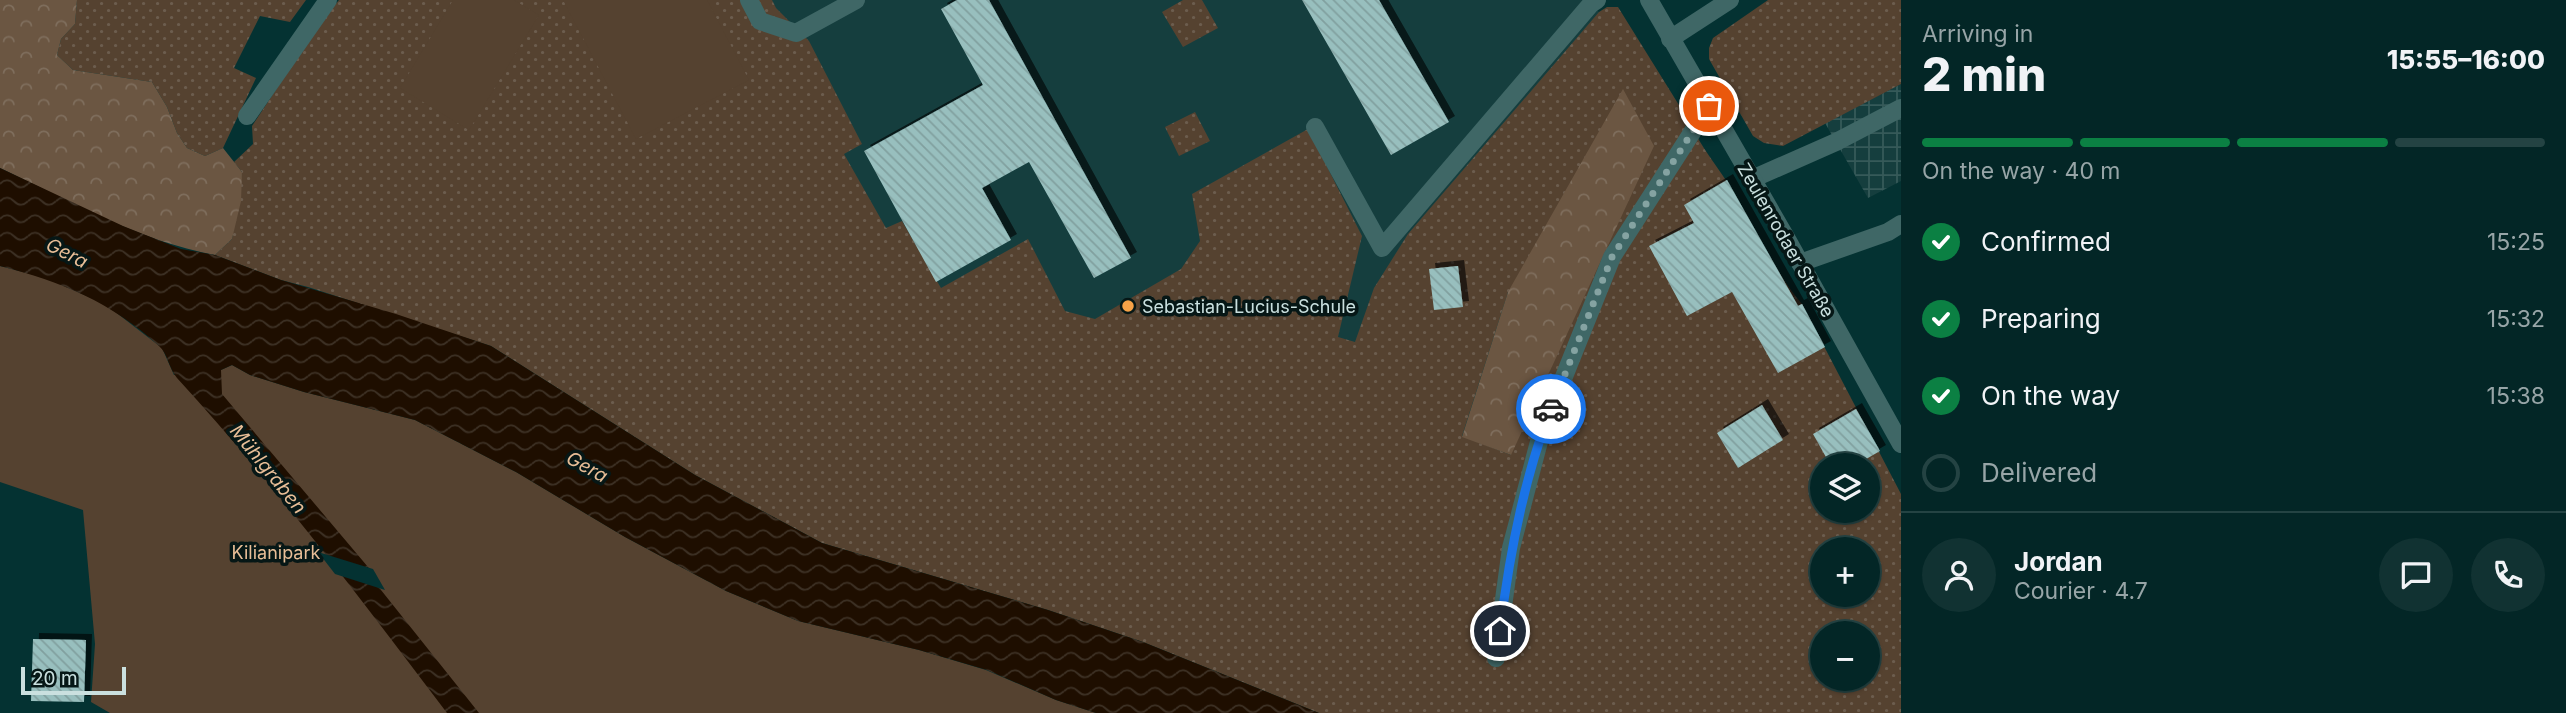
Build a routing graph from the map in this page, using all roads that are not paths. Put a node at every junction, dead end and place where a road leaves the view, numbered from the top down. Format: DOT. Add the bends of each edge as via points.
graph roads {
  1 [pos="328,0"];
  2 [pos="749,0"];
  3 [pos="856,0"];
  4 [pos="1597,0"];
  5 [pos="1649,0"];
  6 [pos="1730,0"];
  7 [pos="1670,39"];
  8 [pos="1709,106"];
  9 [pos="1901,108"];
  10 [pos="247,116"];
  11 [pos="1315,127"];
  12 [pos="1752,178"];
  13 [pos="1901,224"];
  14 [pos="1800,263"];
  15 [pos="1901,444"];
  16 [pos="1496,658"];
  1 -- 10 [label="street"];
  2 -- 3 [label="street" via="761,21 796,33"];
  4 -- 11 [label="street" via="1382,248"];
  5 -- 7 [label="street, Zeulenrodaer Straße"];
  6 -- 7 [label="street"];
  7 -- 8 [label="street, Zeulenrodaer Straße"];
  8 -- 12 [label="street, Zeulenrodaer Straße"];
  8 -- 16 [label="street" via="1612,257 1541,434 1511,548"];
  9 -- 12 [label="street"];
  12 -- 14 [label="street, Zeulenrodaer Straße"];
  13 -- 14 [label="street"];
  14 -- 15 [label="street, Zeulenrodaer Straße"];
}
